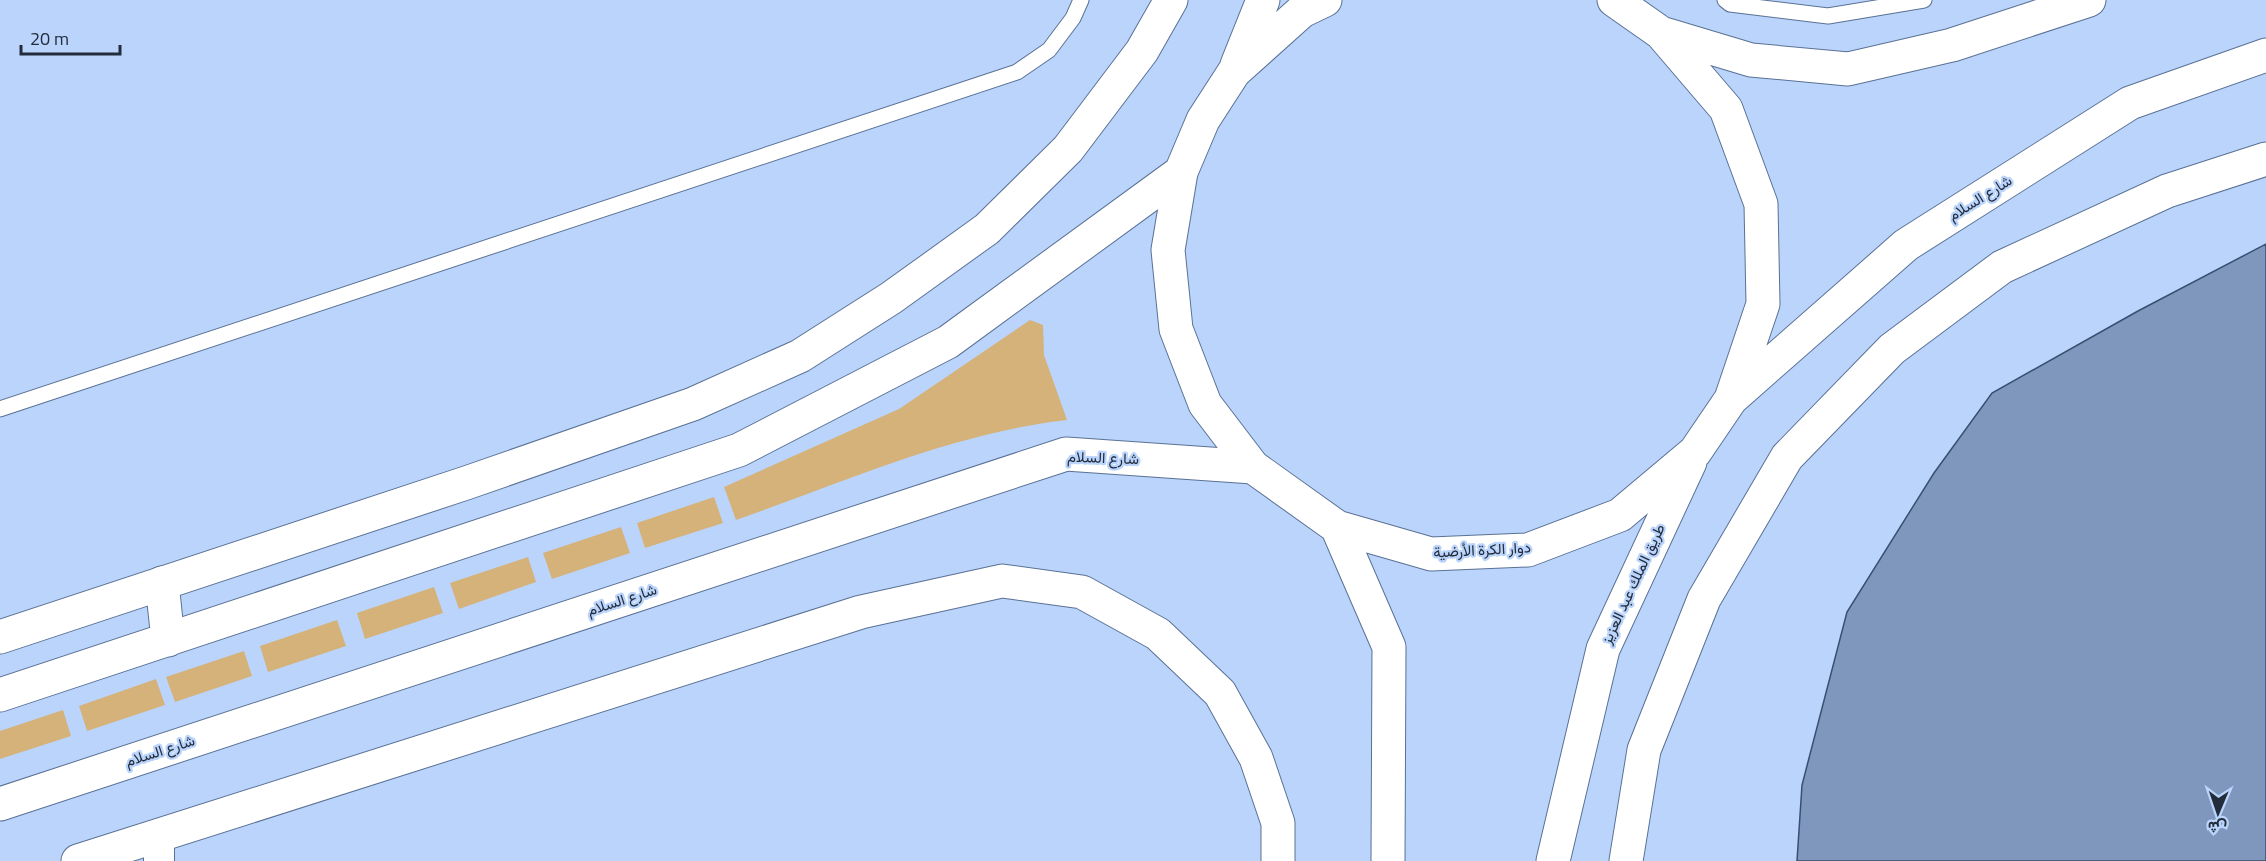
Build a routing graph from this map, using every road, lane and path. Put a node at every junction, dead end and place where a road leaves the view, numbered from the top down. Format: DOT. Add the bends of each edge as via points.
graph roads {
  1 [pos="1081,0"];
  2 [pos="1171,0"];
  3 [pos="1263,0"];
  4 [pos="1325,0"];
  5 [pos="1614,0"];
  6 [pos="1725,0"];
  7 [pos="1924,0"];
  8 [pos="2089,0"];
  9 [pos="1661,33"];
  10 [pos="2266,55"];
  11 [pos="1234,72"];
  12 [pos="2266,159"];
  13 [pos="1181,172"];
  14 [pos="1731,399"];
  15 [pos="0,409"];
  16 [pos="1695,452"];
  17 [pos="1253,467"];
  18 [pos="1337,527"];
  19 [pos="162,583"];
  20 [pos="0,637"];
  21 [pos="168,640"];
  22 [pos="0,695"];
  23 [pos="0,804"];
  24 [pos="159,848"];
  25 [pos="78,861"];
  26 [pos="1278,861"];
  27 [pos="1388,861"];
  28 [pos="1553,861"];
  29 [pos="1626,861"];
  1 -- 15 [label="lane" via="1049,50 1017,72"];
  2 -- 19 [label="main road" via="1142,51 1068,149 987,229 891,298 800,356 693,404"];
  3 -- 11 [label="main road"];
  4 -- 11 [label="main road, دوار الكرة الأرضية" via="1302,11"];
  5 -- 9 [label="main road, دوار الكرة الأرضية"];
  6 -- 7 [label="lane" via="1730,4 1828,16"];
  8 -- 9 [label="main road" via="1952,45 1848,69 1751,60"];
  9 -- 14 [label="main road, دوار الكرة الأرضية" via="1726,109 1761,204 1763,304"];
  10 -- 14 [label="main road, شارع السلام" via="2130,103 1906,245"];
  11 -- 13 [label="main road, دوار الكرة الأرضية" via="1203,120"];
  12 -- 29 [label="main road" via="2166,191 2002,267 1892,349 1787,457 1704,599 1644,750"];
  13 -- 17 [label="main road, دوار الكرة الأرضية" via="1168,250 1176,329 1205,404"];
  13 -- 21 [label="main road" via="948,342 739,450"];
  14 -- 16 [label="main road, دوار الكرة الأرضية"];
  16 -- 18 [label="main road, دوار الكرة الأرضية" via="1620,515 1528,550 1431,555"];
  16 -- 28 [label="main road, طريق الملك عبد العزيز" via="1603,649"];
  17 -- 18 [label="main road, دوار الكرة الأرضية"];
  17 -- 23 [label="main road, شارع السلام" via="1066,454"];
  18 -- 27 [label="main road" via="1389,647"];
  19 -- 20 [label="main road"];
  19 -- 21 [label="main road"];
  21 -- 22 [label="main road"];
  24 -- 25 [label="main road"];
  24 -- 26 [label="main road" via="861,612 1002,581 1082,592 1158,634 1220,693 1256,758 1278,823"];
}
